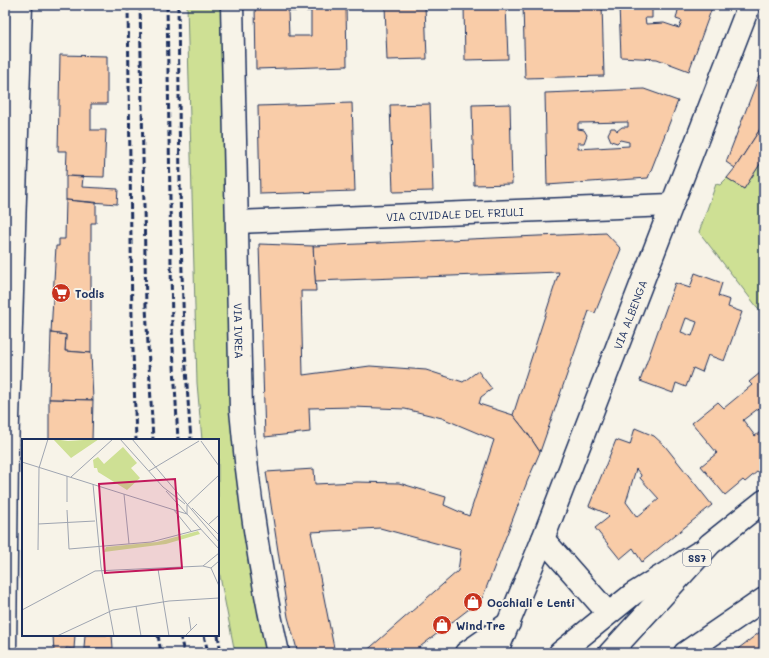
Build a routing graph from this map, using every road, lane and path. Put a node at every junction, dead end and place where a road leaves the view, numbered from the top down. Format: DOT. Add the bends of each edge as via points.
graph roads {
  1 [pos="21,5"];
  2 [pos="232,5"];
  3 [pos="749,5"];
  4 [pos="671,205"];
  5 [pos="238,222"];
  6 [pos="6,452"];
  7 [pos="764,501"];
  8 [pos="542,539"];
  9 [pos="710,544"];
  10 [pos="764,599"];
  11 [pos="608,613"];
  12 [pos="510,622"];
  13 [pos="5,653"];
  14 [pos="278,653"];
  15 [pos="466,653"];
  16 [pos="496,653"];
  17 [pos="560,653"];
  18 [pos="610,653"];
  19 [pos="685,653"];
  1 -- 6 [label="street"];
  2 -- 5 [label="street, VIA IVREA"];
  3 -- 4 [label="street, VIA ALBENGA"];
  4 -- 5 [label="street, VIA CIVIDALE DEL FRIULI"];
  4 -- 8 [label="street, VIA ALBENGA"];
  5 -- 14 [label="street, VIA IVREA" via="241,410 245,454 256,536"];
  6 -- 13 [label="street"];
  7 -- 9 [label="street, SS7"];
  8 -- 11 [label="street"];
  8 -- 12 [label="street, VIA ALBENGA"];
  9 -- 11 [label="street"];
  9 -- 18 [label="street, SS7"];
  10 -- 19 [label="street"];
  11 -- 17 [label="street"];
  12 -- 15 [label="street"];
  12 -- 16 [label="street, VIA ALBENGA"];
}
